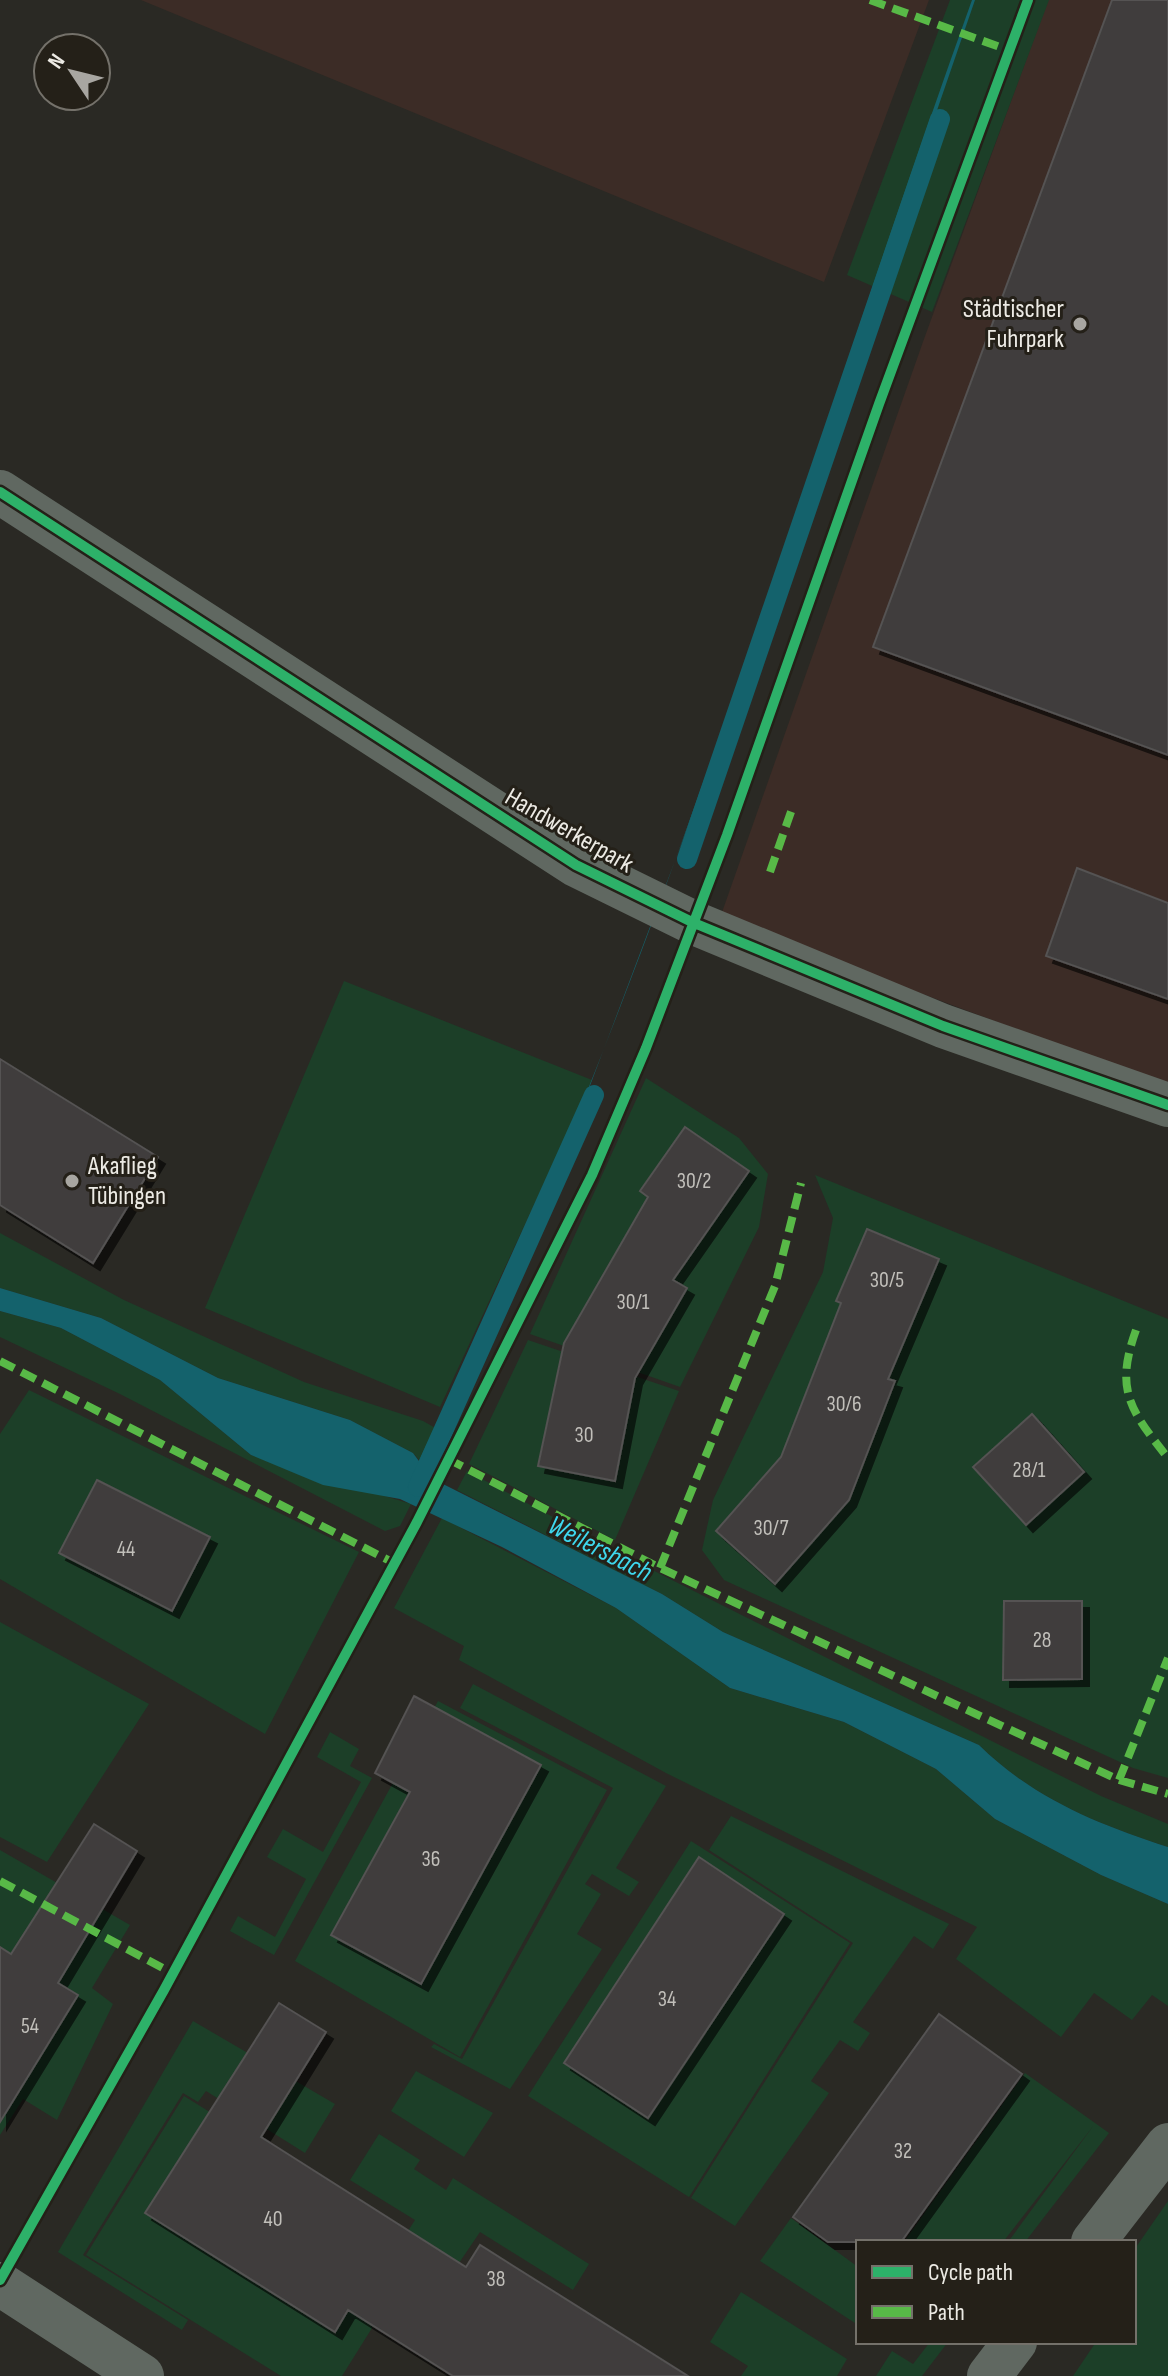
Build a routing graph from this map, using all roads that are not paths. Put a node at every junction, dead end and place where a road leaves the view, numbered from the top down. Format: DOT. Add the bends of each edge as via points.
graph roads {
  1 [pos="0,492"];
  2 [pos="1168,1105"];
  3 [pos="1168,2145"];
  4 [pos="1095,2240"];
  5 [pos="0,2284"];
  6 [pos="1013,2344"];
  7 [pos="142,2376"];
  8 [pos="989,2376"];
  1 -- 2 [label="street, Handwerkerpark" via="576,865 694,923 943,1026"];
  3 -- 4 [label="street"];
  5 -- 7 [label="street"];
  6 -- 8 [label="street"];
}
